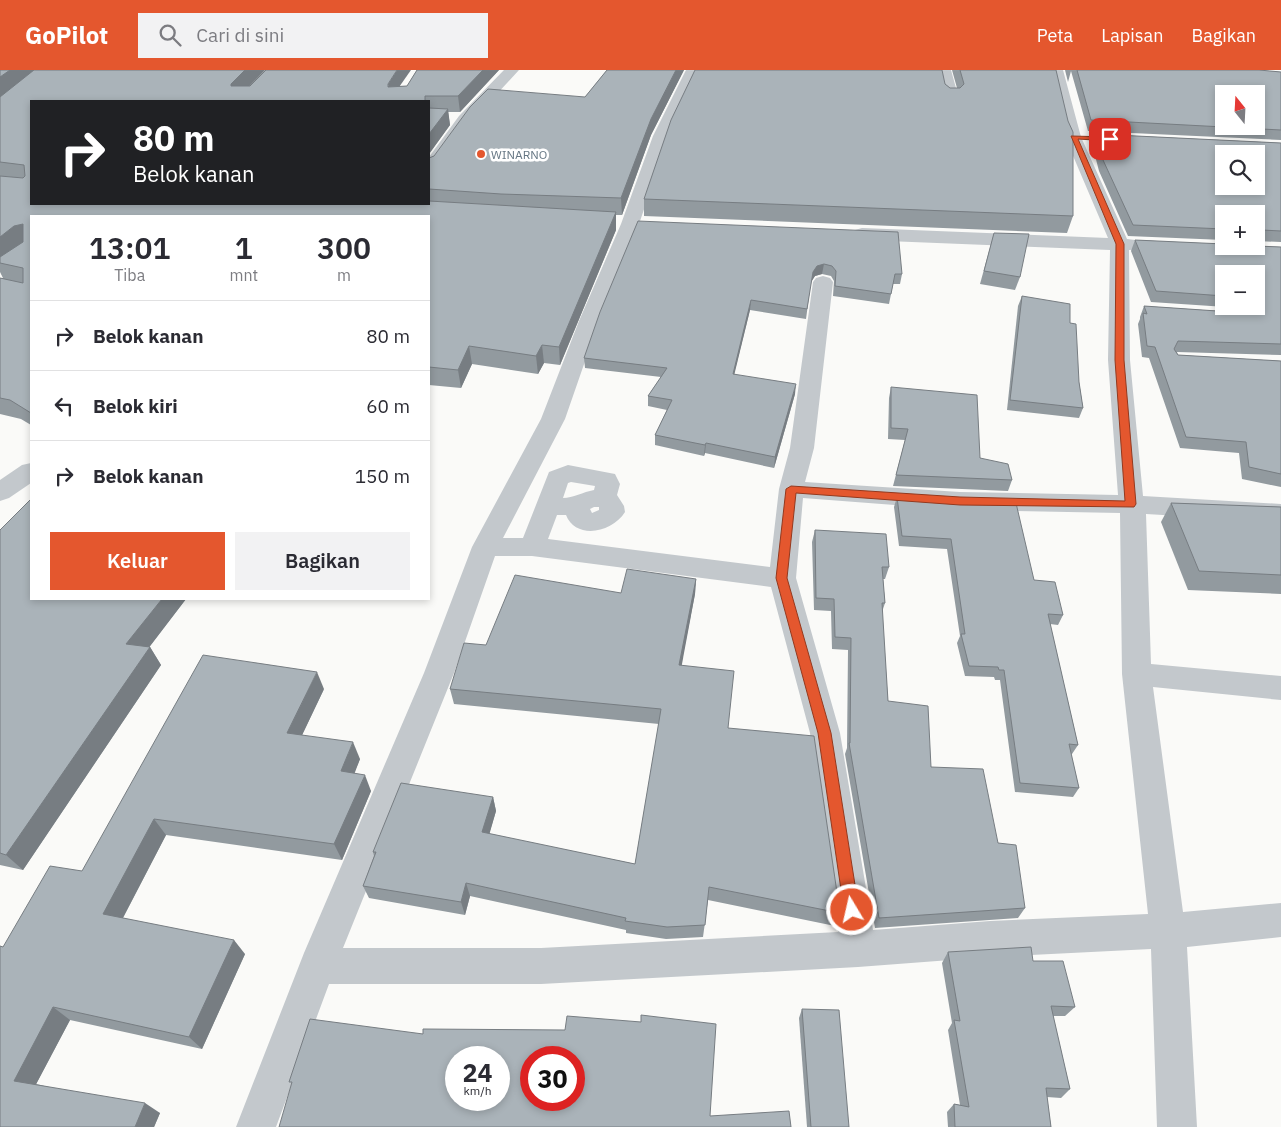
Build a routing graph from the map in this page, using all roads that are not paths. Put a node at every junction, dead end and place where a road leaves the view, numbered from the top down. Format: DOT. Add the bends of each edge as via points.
graph roads {
  1 [pos="512,70"];
  2 [pos="693,70"];
  3 [pos="944,70"];
  4 [pos="1056,70"];
  5 [pos="951,99"];
  6 [pos="447,118"];
  7 [pos="465,119"];
  8 [pos="430,167"];
  9 [pos="846,233"];
  10 [pos="1120,244"];
  11 [pos="1158,246"];
  12 [pos="823,282"];
  13 [pos="30,472"];
  14 [pos="791,489"];
  15 [pos="0,492"];
  16 [pos="1131,504"];
  17 [pos="547,506"];
  18 [pos="1281,513"];
  19 [pos="584,514"];
  20 [pos="485,547"];
  21 [pos="532,548"];
  22 [pos="583,554"];
  23 [pos="782,578"];
  24 [pos="1137,674"];
  25 [pos="1281,688"];
  26 [pos="1281,920"];
  27 [pos="1168,931"];
  28 [pos="858,949"];
  29 [pos="317,966"];
  30 [pos="256,1127"];
  31 [pos="1177,1127"];
  1 -- 7 [label="street"];
  2 -- 20 [label="street" via="661,136 630,224 552,419"];
  3 -- 5 [label="street"];
  4 -- 10 [label="street"];
  6 -- 7 [label="street"];
  7 -- 8 [label="street"];
  9 -- 10 [label="street"];
  10 -- 11 [label="street"];
  10 -- 16 [label="street" via="1130,309 1120,360"];
  12 -- 14 [label="street" via="802,448"];
  13 -- 15 [label="street"];
  14 -- 16 [label="street" via="960,501"];
  14 -- 23 [label="street"];
  16 -- 18 [label="street"];
  16 -- 24 [label="street"];
  17 -- 19 [label="street"];
  17 -- 19 [label="street" via="558,478 568,473 606,480 608,484 603,499 612,507 612,512 605,520"];
  17 -- 21 [label="street"];
  19 -- 22 [label="street"];
  20 -- 21 [label="street"];
  20 -- 29 [label="street" via="440,673"];
  21 -- 22 [label="street"];
  22 -- 23 [label="street"];
  23 -- 28 [label="street" via="825,733"];
  24 -- 25 [label="street"];
  24 -- 27 [label="street"];
  26 -- 27 [label="street"];
  27 -- 28 [label="street"];
  27 -- 31 [label="street"];
  28 -- 29 [label="street" via="541,966"];
  29 -- 30 [label="street"];
}
